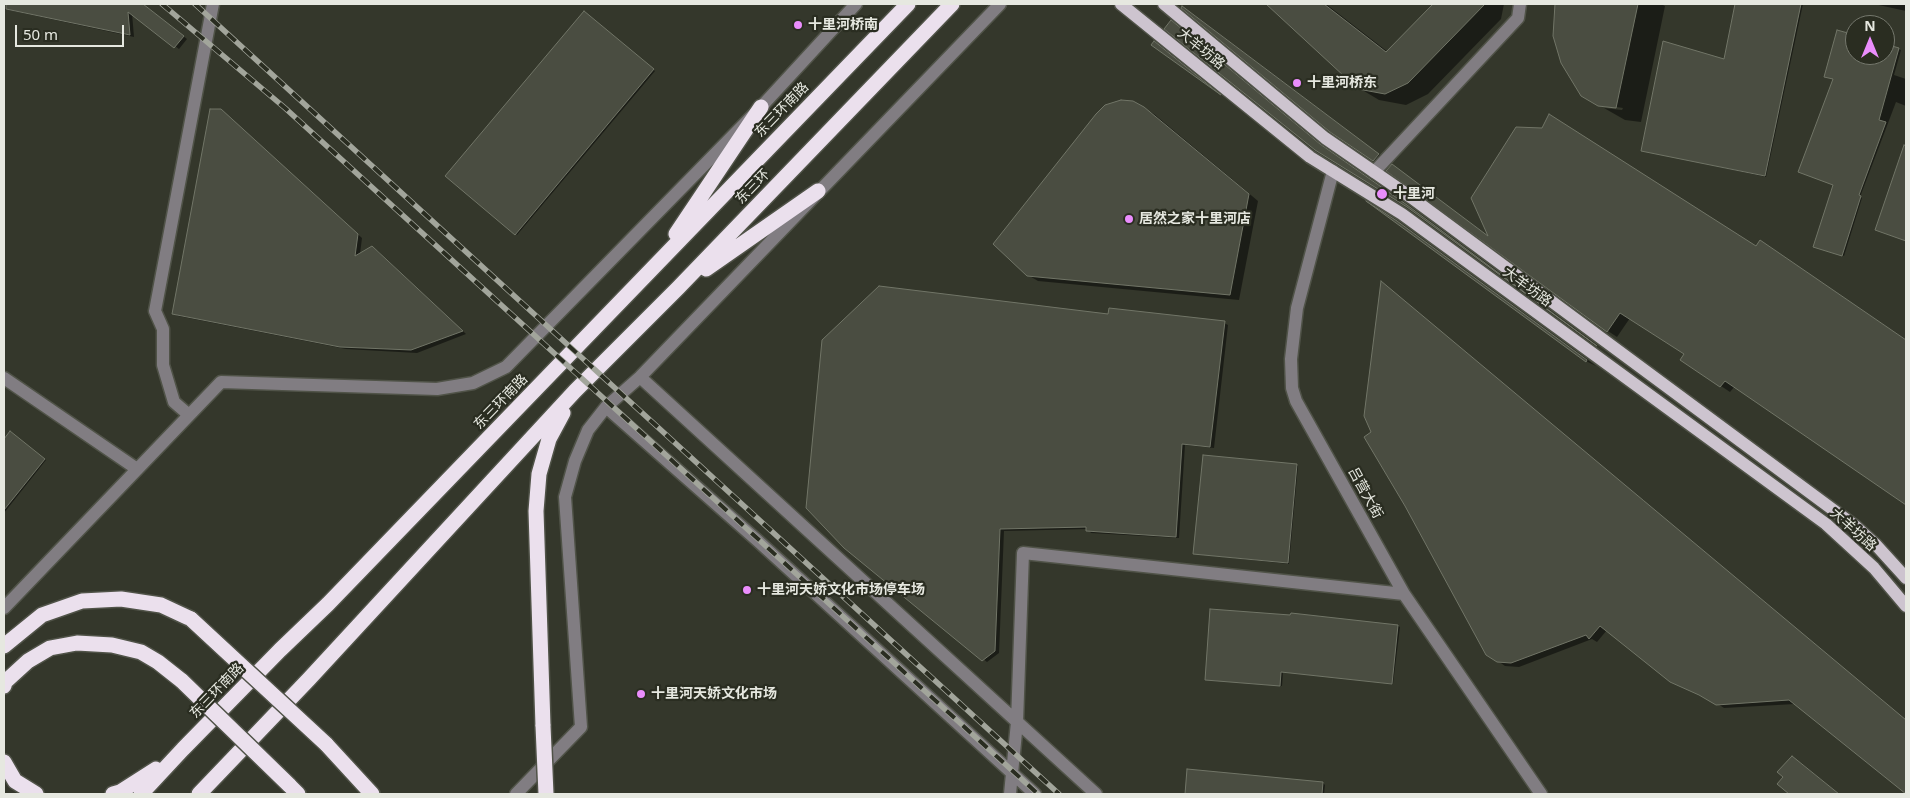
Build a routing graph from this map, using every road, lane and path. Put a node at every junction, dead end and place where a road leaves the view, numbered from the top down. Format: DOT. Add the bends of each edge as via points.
graph roads {
  1 [pos="213,4"];
  2 [pos="856,4"];
  3 [pos="908,4"];
  4 [pos="952,4"];
  5 [pos="1000,4"];
  6 [pos="1121,4"];
  7 [pos="1164,4"];
  8 [pos="1520,4"];
  9 [pos="762,107"];
  10 [pos="1333,171"];
  11 [pos="1374,172"];
  12 [pos="818,191"];
  13 [pos="653,267"];
  14 [pos="678,288"];
  15 [pos="640,377"];
  16 [pos="4,378"];
  17 [pos="575,391"];
  18 [pos="606,407"];
  19 [pos="189,415"];
  20 [pos="137,469"];
  21 [pos="1906,578"];
  22 [pos="1404,594"];
  23 [pos="1906,606"];
  24 [pos="4,608"];
  25 [pos="4,646"];
  26 [pos="4,686"];
  27 [pos="1017,722"];
  28 [pos="183,749"];
  29 [pos="4,762"];
  30 [pos="1012,772"];
  31 [pos="293,789"];
  32 [pos="36,794"];
  33 [pos="113,794"];
  34 [pos="141,794"];
  35 [pos="199,794"];
  36 [pos="372,794"];
  37 [pos="516,794"];
  38 [pos="546,794"];
  39 [pos="1010,794"];
  40 [pos="1035,794"];
  41 [pos="1096,794"];
  42 [pos="1541,794"];
  1 -- 19 [label="street" via="156,311 163,329 163,365 174,402"];
  2 -- 9 [label="street, 东三环南路"];
  3 -- 13 [label="highway, 东三环南路"];
  4 -- 14 [label="highway, 东三环"];
  5 -- 12 [label="street"];
  6 -- 10 [label="main road, 大羊坊路" via="1310,157"];
  7 -- 11 [label="main road, 大羊坊路" via="1325,138"];
  8 -- 11 [label="street" via="1518,18"];
  9 -- 13 [label="highway"];
  9 -- 19 [label="street, 东三环南路" via="506,368 473,383 437,389 221,382"];
  10 -- 22 [label="street, 吕营大街" via="1297,308 1291,358 1292,388 1296,401"];
  10 -- 23 [label="main road, 大羊坊路" via="1402,214 1826,524 1874,568"];
  11 -- 21 [label="main road, 大羊坊路" via="1855,526"];
  12 -- 14 [label="highway"];
  12 -- 15 [label="street"];
  13 -- 28 [label="highway, 东三环南路" via="328,604"];
  14 -- 17 [label="highway, 东三环"];
  15 -- 18 [label="street"];
  15 -- 27 [label="street"];
  16 -- 20 [label="street"];
  17 -- 35 [label="highway"];
  17 -- 38 [label="highway, bridge" via="549,439 539,474 536,511"];
  18 -- 30 [label="street"];
  18 -- 37 [label="street" via="588,430 565,497 581,726"];
  19 -- 20 [label="street, 东三环南路"];
  20 -- 24 [label="street, 东三环南路"];
  22 -- 27 [label="street" via="1023,553"];
  22 -- 42 [label="street, 吕营大街"];
  25 -- 36 [label="highway, bridge" via="42,615 82,601 121,598 161,604 191,619 326,744"];
  26 -- 31 [label="highway, bridge" via="28,661 50,648 77,643 112,645 141,652 182,682"];
  27 -- 30 [label="street"];
  27 -- 41 [label="street"];
  28 -- 33 [label="highway" via="145,778"];
  28 -- 34 [label="highway"];
  29 -- 32 [label="highway" via="15,781"];
  30 -- 39 [label="street"];
  30 -- 40 [label="street"];
}
